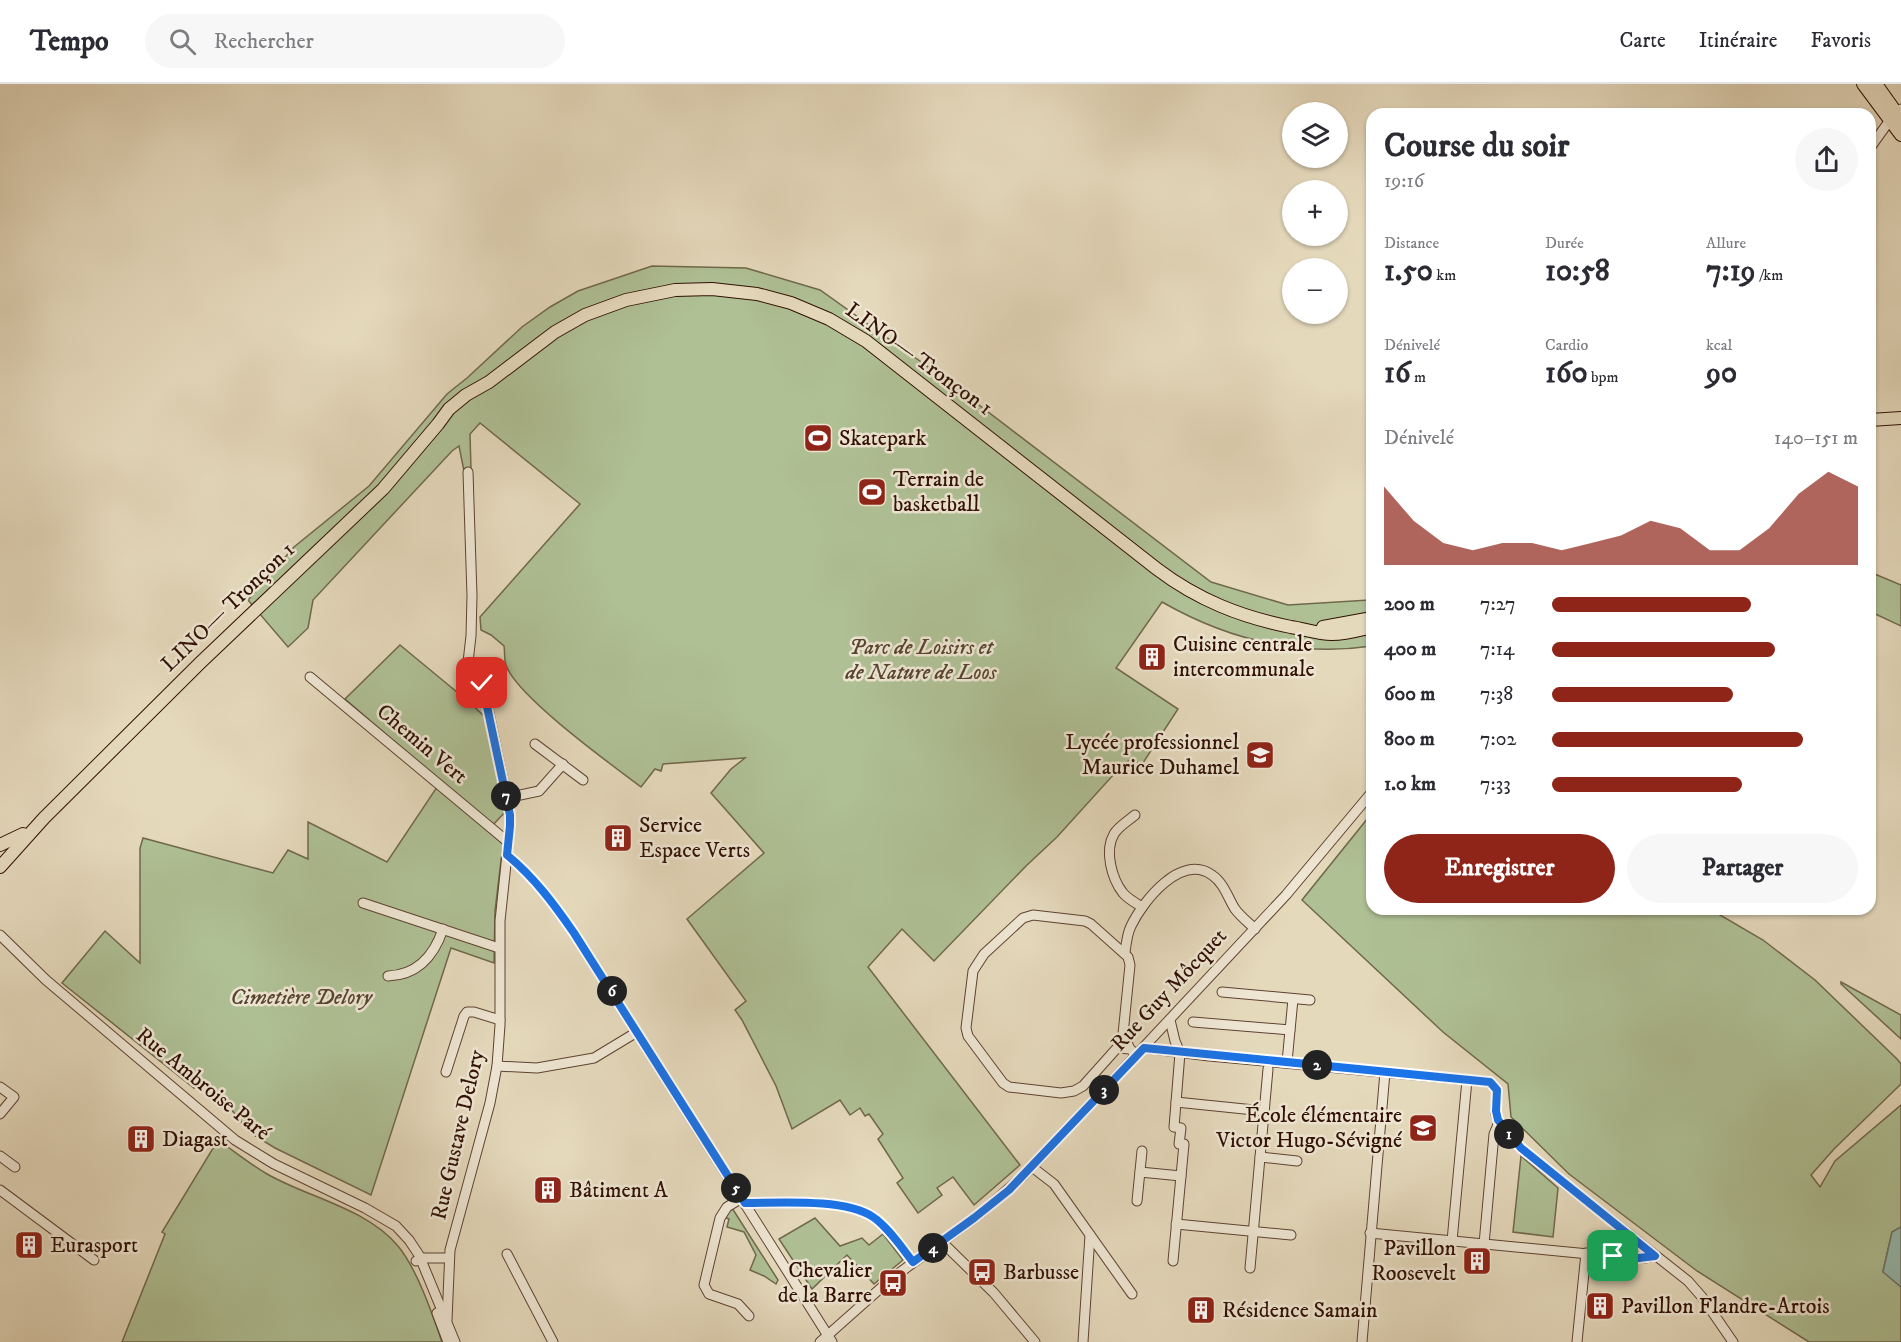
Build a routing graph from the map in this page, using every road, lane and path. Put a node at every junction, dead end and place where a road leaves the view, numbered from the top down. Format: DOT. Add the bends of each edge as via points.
graph roads {
  1 [pos="1863,84"];
  2 [pos="1876,84"];
  3 [pos="1897,115"];
  4 [pos="1901,135"];
  5 [pos="1876,141"];
  6 [pos="1901,418"];
  7 [pos="1876,420"];
  8 [pos="468,472"];
  9 [pos="1366,619"];
  10 [pos="1292,627"];
  11 [pos="1366,628"];
  12 [pos="310,677"];
  13 [pos="535,744"];
  14 [pos="562,764"];
  15 [pos="583,780"];
  16 [pos="507,798"];
  17 [pos="1366,799"];
  18 [pos="1135,815"];
  19 [pos="45,818"];
  20 [pos="23,834"];
  21 [pos="508,842"];
  22 [pos="0,845"];
  23 [pos="507,855"];
  24 [pos="0,856"];
  25 [pos="0,867"];
  26 [pos="363,903"];
  27 [pos="1142,907"];
  28 [pos="0,927"];
  29 [pos="443,929"];
  30 [pos="1255,929"];
  31 [pos="0,935"];
  32 [pos="499,948"];
  33 [pos="15,949"];
  34 [pos="1125,953"];
  35 [pos="387,976"];
  36 [pos="1222,992"];
  37 [pos="1293,999"];
  38 [pos="1310,1000"];
  39 [pos="500,1020"];
  40 [pos="1170,1020"];
  41 [pos="1193,1022"];
  42 [pos="1290,1030"];
  43 [pos="638,1032"];
  44 [pos="1137,1051"];
  45 [pos="1180,1053"];
  46 [pos="1287,1062"];
  47 [pos="498,1066"];
  48 [pos="1268,1069"];
  49 [pos="446,1072"];
  50 [pos="1385,1072"];
  51 [pos="1467,1080"];
  52 [pos="0,1087"];
  53 [pos="1176,1102"];
  54 [pos="1264,1111"];
  55 [pos="0,1114"];
  56 [pos="1499,1122"];
  57 [pos="1142,1151"];
  58 [pos="0,1156"];
  59 [pos="1260,1157"];
  60 [pos="1297,1161"];
  61 [pos="15,1167"];
  62 [pos="1032,1167"];
  63 [pos="1140,1172"];
  64 [pos="1181,1176"];
  65 [pos="0,1190"];
  66 [pos="743,1200"];
  67 [pos="1137,1201"];
  68 [pos="1176,1224"];
  69 [pos="1253,1231"];
  70 [pos="1370,1233"];
  71 [pos="1291,1234"];
  72 [pos="1090,1235"];
  73 [pos="1452,1241"];
  74 [pos="942,1242"];
  75 [pos="1484,1244"];
  76 [pos="507,1254"];
  77 [pos="1586,1254"];
  78 [pos="1655,1256"];
  79 [pos="449,1258"];
  80 [pos="94,1260"];
  81 [pos="419,1260"];
  82 [pos="1173,1261"];
  83 [pos="913,1262"];
  84 [pos="1250,1268"];
  85 [pos="1132,1294"];
  86 [pos="749,1316"];
  87 [pos="447,1320"];
  88 [pos="830,1338"];
  89 [pos="450,1341"];
  90 [pos="554,1342"];
  91 [pos="820,1342"];
  92 [pos="1035,1342"];
  93 [pos="1083,1342"];
  94 [pos="1362,1342"];
  95 [pos="1577,1342"];
  96 [pos="1733,1342"];
  1 -- 3 [label="main road"];
  2 -- 3 [label="main road"];
  3 -- 4 [label="main road"];
  3 -- 5 [label="street"];
  6 -- 7 [label="main road"];
  8 -- 16 [label="street, Rue Gustave Delory" via="472,596 468,662 484,689"];
  9 -- 10 [label="main road, LINO— Tronçon 1" via="1324,627"];
  10 -- 11 [label="main road, LINO— Tronçon 1" via="1329,634"];
  10 -- 19 [label="main road, LINO— Tronçon 1" via="1234,613 1182,587 866,341 830,319 757,294 675,290 635,298 565,326 452,406 383,489"];
  12 -- 21 [label="street, Chemin Vert"];
  13 -- 14 [label="street"];
  14 -- 15 [label="street"];
  14 -- 16 [label="street" via="539,791"];
  16 -- 21 [label="street, Rue Gustave Delory"];
  17 -- 30 [label="street, Rue Guy Môcquet"];
  18 -- 27 [label="street" via="1115,832 1110,853 1120,887"];
  19 -- 20 [label="main road"];
  19 -- 25 [label="main road"];
  20 -- 22 [label="main road"];
  20 -- 24 [label="main road"];
  21 -- 23 [label="street, Rue Gustave Delory"];
  23 -- 32 [label="street, Rue Gustave Delory"];
  23 -- 43 [label="street" via="555,904"];
  26 -- 29 [label="street"];
  27 -- 30 [label="street" via="1163,883 1186,871 1200,870 1216,877 1237,912"];
  27 -- 34 [label="street" via="1129,932"];
  28 -- 33 [label="street, Rue Ambroise Paré"];
  29 -- 32 [label="street"];
  29 -- 35 [label="street" via="435,949 420,966 404,974"];
  30 -- 40 [label="street, Rue Guy Môcquet"];
  31 -- 33 [label="street, Rue Ambroise Paré"];
  32 -- 39 [label="street, Rue Gustave Delory"];
  33 -- 81 [label="street, Rue Ambroise Paré" via="54,987 236,1140 274,1164 387,1220 404,1233"];
  34 -- 44 [label="street" via="1130,965 1124,1034"];
  34 -- 44 [label="street" via="1085,921 1033,915 1023,918 984,954 973,971 966,1028 971,1042 1003,1083 1016,1089 1074,1091 1117,1048"];
  36 -- 37 [label="street"];
  37 -- 38 [label="street"];
  37 -- 42 [label="street"];
  39 -- 47 [label="street, Rue Gustave Delory"];
  39 -- 49 [label="street, Rue Gustave Delory" via="467,1012"];
  40 -- 44 [label="street, Rue Guy Môcquet"];
  40 -- 45 [label="street"];
  41 -- 42 [label="street"];
  42 -- 46 [label="street"];
  43 -- 47 [label="street" via="594,1058 537,1068"];
  43 -- 66 [label="street"];
  44 -- 45 [label="street"];
  44 -- 62 [label="street, Rue Guy Môcquet"];
  45 -- 46 [label="street"];
  45 -- 53 [label="street"];
  46 -- 50 [label="street"];
  47 -- 79 [label="street, Rue Gustave Delory"];
  48 -- 54 [label="street"];
  50 -- 51 [label="street"];
  50 -- 70 [label="street"];
  51 -- 56 [label="street" via="1493,1084 1497,1090"];
  51 -- 73 [label="street"];
  52 -- 55 [label="street" via="14,1097"];
  53 -- 54 [label="street"];
  53 -- 64 [label="street" via="1174,1127 1181,1128 1179,1143 1184,1144"];
  54 -- 59 [label="street"];
  56 -- 75 [label="street" via="1494,1134"];
  56 -- 78 [label="street" via="1531,1157"];
  57 -- 63 [label="street"];
  58 -- 61 [label="street"];
  59 -- 60 [label="street"];
  59 -- 69 [label="street"];
  62 -- 72 [label="street" via="1054,1184"];
  62 -- 74 [label="street, Rue Guy Môcquet" via="989,1207"];
  63 -- 64 [label="street"];
  63 -- 67 [label="street"];
  64 -- 68 [label="street"];
  65 -- 80 [label="street"];
  66 -- 83 [label="street" via="819,1203 862,1212 879,1222"];
  66 -- 86 [label="street" via="727,1207 720,1218 704,1285 712,1296 738,1304"];
  66 -- 88 [label="street"];
  68 -- 69 [label="street"];
  68 -- 82 [label="street"];
  69 -- 71 [label="street"];
  69 -- 84 [label="street"];
  70 -- 73 [label="street"];
  70 -- 94 [label="street"];
  72 -- 85 [label="street"];
  72 -- 93 [label="street"];
  73 -- 75 [label="street"];
  74 -- 83 [label="street, Rue Guy Môcquet"];
  74 -- 92 [label="street" via="994,1293"];
  75 -- 77 [label="street"];
  76 -- 90 [label="street"];
  77 -- 78 [label="street"];
  77 -- 95 [label="street"];
  78 -- 96 [label="street" via="1695,1288"];
  79 -- 81 [label="street"];
  79 -- 87 [label="street, Rue Gustave Delory"];
  81 -- 87 [label="street, Rue Ambroise Paré"];
  81 -- 89 [label="street, Rue Ambroise Paré"];
  83 -- 88 [label="street, Rue Guy Môcquet" via="883,1284"];
  87 -- 89 [label="street, Rue Ambroise Paré"];
  88 -- 91 [label="street, Rue Guy Môcquet"];
}
